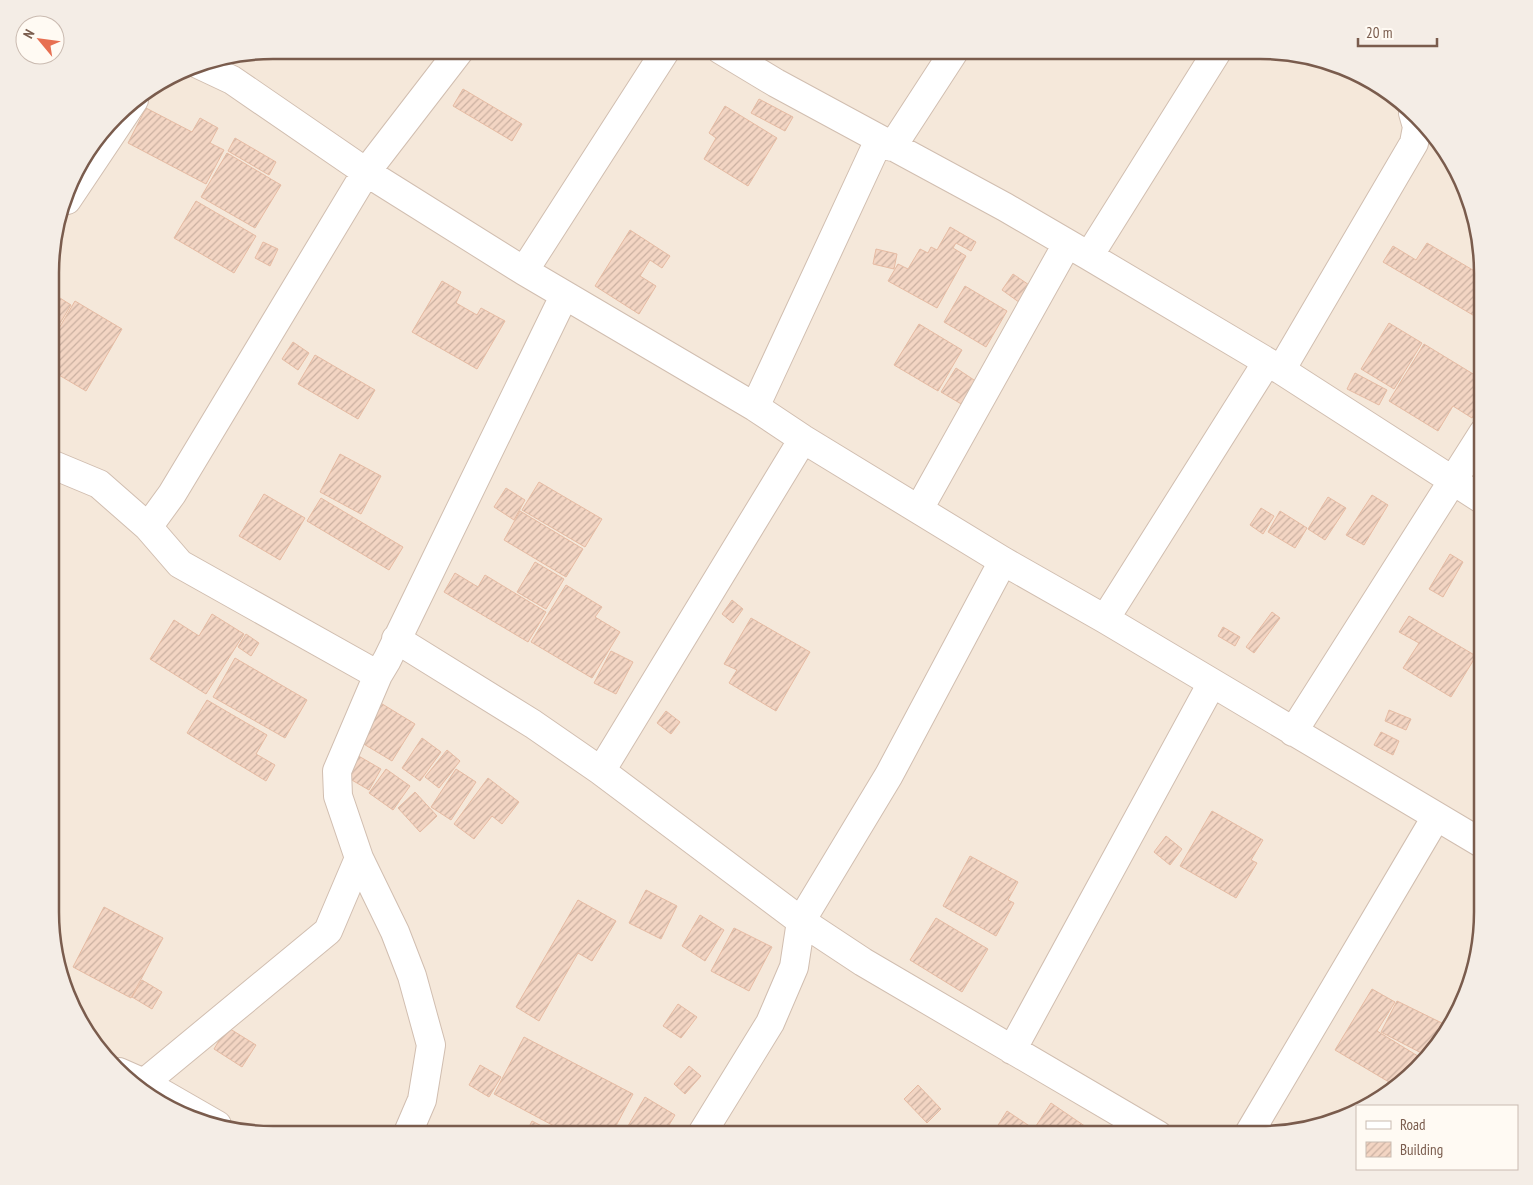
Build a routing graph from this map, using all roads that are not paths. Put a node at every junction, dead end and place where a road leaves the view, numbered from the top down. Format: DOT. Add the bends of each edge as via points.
graph roads {
  1 [pos="453,59"];
  2 [pos="660,59"];
  3 [pos="736,59"];
  4 [pos="948,59"];
  5 [pos="1212,59"];
  6 [pos="208,69"];
  7 [pos="117,126"];
  8 [pos="1419,128"];
  9 [pos="885,144"];
  10 [pos="366,172"];
  11 [pos="79,182"];
  12 [pos="1078,250"];
  13 [pos="524,271"];
  14 [pos="564,296"];
  15 [pos="1274,366"];
  16 [pos="754,407"];
  17 [pos="803,439"];
  18 [pos="1474,447"];
  19 [pos="59,467"];
  20 [pos="1452,480"];
  21 [pos="1474,494"];
  22 [pos="920,509"];
  23 [pos="148,527"];
  24 [pos="1003,561"];
  25 [pos="1105,619"];
  26 [pos="396,639"];
  27 [pos="378,675"];
  28 [pos="1212,683"];
  29 [pos="1293,732"];
  30 [pos="600,771"];
  31 [pos="1436,817"];
  32 [pos="1474,839"];
  33 [pos="359,858"];
  34 [pos="801,921"];
  35 [pos="1012,1050"];
  36 [pos="145,1084"];
  37 [pos="411,1126"];
  38 [pos="707,1126"];
  39 [pos="1143,1126"];
  40 [pos="1253,1126"];
  1 -- 10 [label="street"];
  2 -- 13 [label="street"];
  3 -- 9 [label="street"];
  4 -- 9 [label="street"];
  5 -- 12 [label="street"];
  6 -- 10 [label="street" via="232,80"];
  7 -- 11 [label="street"];
  8 -- 15 [label="street" via="1414,143"];
  9 -- 12 [label="street"];
  9 -- 16 [label="street"];
  10 -- 13 [label="street"];
  10 -- 23 [label="street" via="172,494"];
  12 -- 15 [label="street"];
  12 -- 22 [label="street"];
  13 -- 14 [label="street"];
  14 -- 16 [label="street"];
  14 -- 26 [label="street"];
  15 -- 20 [label="street"];
  15 -- 25 [label="street"];
  16 -- 17 [label="street"];
  17 -- 22 [label="street"];
  17 -- 30 [label="street"];
  18 -- 20 [label="street"];
  19 -- 23 [label="street" via="99,484"];
  20 -- 21 [label="street"];
  20 -- 29 [label="street"];
  22 -- 24 [label="street"];
  23 -- 27 [label="street" via="180,564"];
  24 -- 25 [label="street"];
  24 -- 34 [label="street" via="889,775"];
  25 -- 28 [label="street"];
  26 -- 27 [label="street"];
  26 -- 30 [label="street" via="533,724"];
  27 -- 33 [label="street" via="337,771 338,796"];
  28 -- 29 [label="street"];
  28 -- 35 [label="street"];
  29 -- 31 [label="street"];
  30 -- 34 [label="street"];
  31 -- 32 [label="street"];
  31 -- 40 [label="street"];
  33 -- 36 [label="street" via="328,931"];
  33 -- 37 [label="street" via="395,932 431,1045 422,1100"];
  34 -- 35 [label="street" via="863,962"];
  34 -- 38 [label="street" via="794,967 770,1023"];
  35 -- 39 [label="street"];
}
